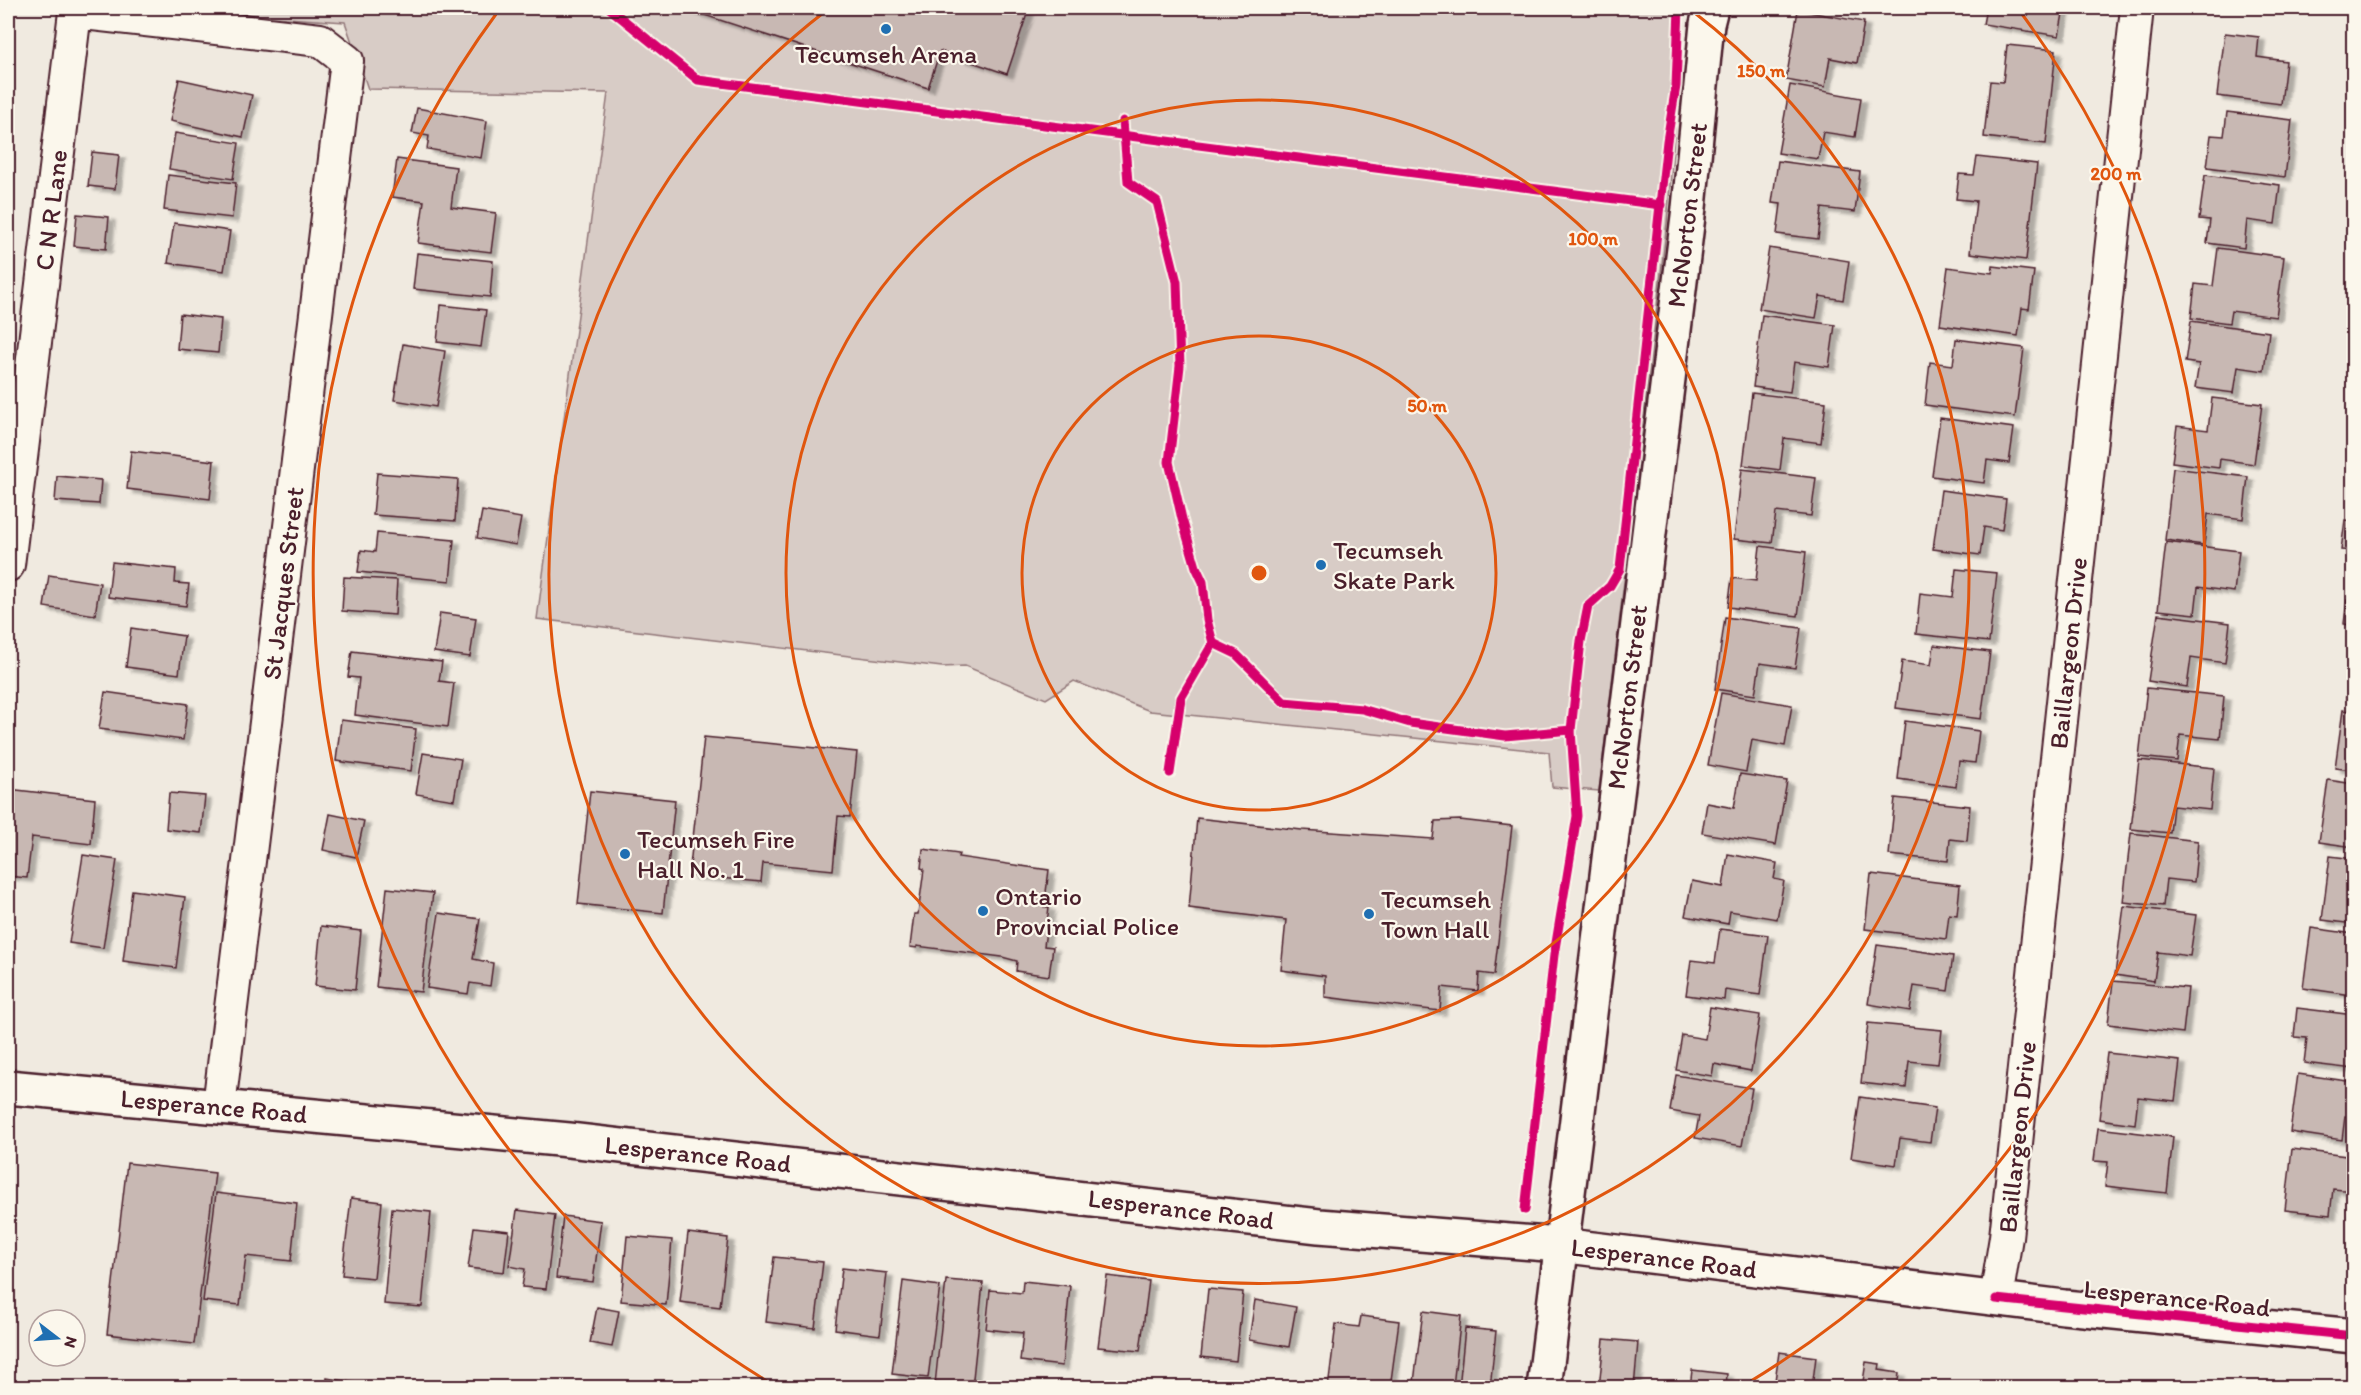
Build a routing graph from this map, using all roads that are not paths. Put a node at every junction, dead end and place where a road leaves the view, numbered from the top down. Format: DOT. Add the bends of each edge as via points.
graph roads {
  1 [pos="1711,8"];
  2 [pos="2138,8"];
  3 [pos="75,12"];
  4 [pos="8,565"];
  5 [pos="8,1087"];
  6 [pos="219,1106"];
  7 [pos="1560,1245"];
  8 [pos="1996,1299"];
  9 [pos="2354,1336"];
  10 [pos="1544,1388"];
  1 -- 7 [label="main road, McNorton Street"];
  2 -- 8 [label="street, Baillargeon Drive"];
  3 -- 4 [label="street, C N R Lane"];
  3 -- 6 [label="street, St Jacques Street" via="320,40 347,60"];
  5 -- 6 [label="main road, Lesperance Road"];
  6 -- 7 [label="main road, Lesperance Road" via="569,1140 1319,1226"];
  7 -- 8 [label="main road, Lesperance Road"];
  7 -- 10 [label="main road, McNorton Street"];
  8 -- 9 [label="main road, Lesperance Road"];
}
